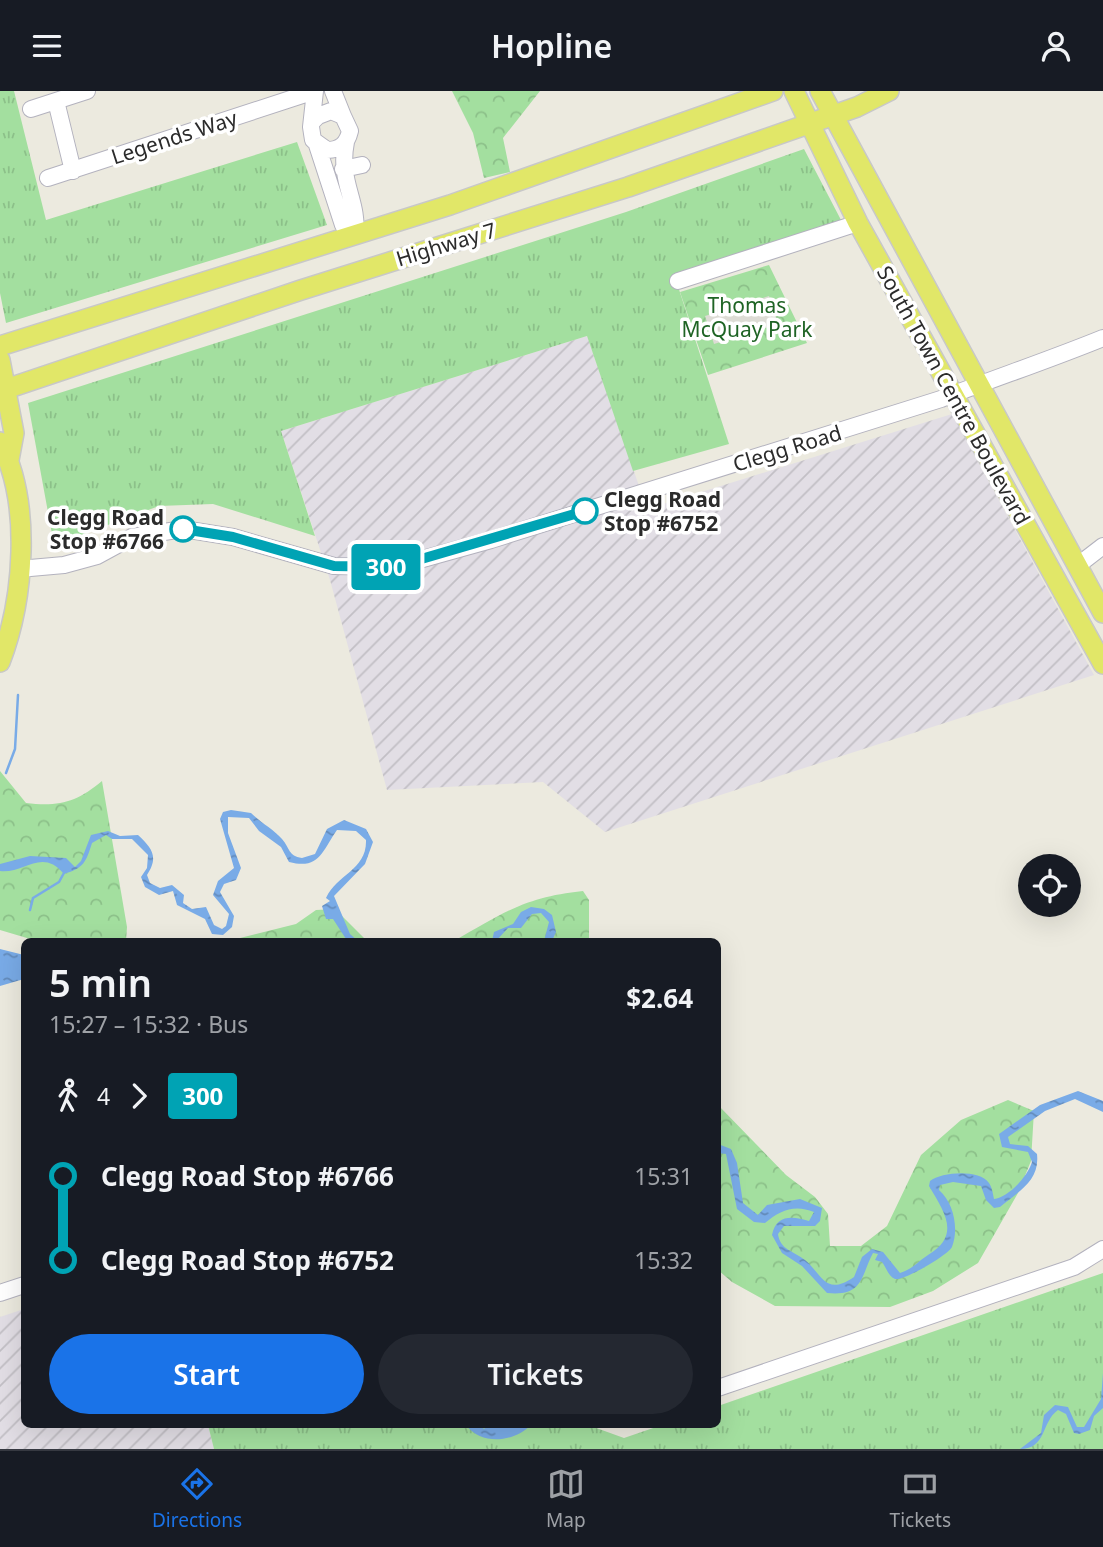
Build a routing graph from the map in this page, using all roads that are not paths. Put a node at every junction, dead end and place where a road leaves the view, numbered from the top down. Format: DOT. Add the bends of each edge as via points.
graph roads {
  1 [pos="87,91"];
  2 [pos="315,91"];
  3 [pos="333,91"];
  4 [pos="774,91"];
  5 [pos="794,91"];
  6 [pos="820,91"];
  7 [pos="889,91"];
  8 [pos="56,101"];
  9 [pos="31,109"];
  10 [pos="833,114"];
  11 [pos="344,116"];
  12 [pos="313,121"];
  13 [pos="808,124"];
  14 [pos="346,142"];
  15 [pos="317,145"];
  16 [pos="362,165"];
  17 [pos="343,169"];
  18 [pos="73,171"];
  19 [pos="48,178"];
  20 [pos="858,223"];
  21 [pos="355,234"];
  22 [pos="678,281"];
  23 [pos="1103,338"];
  24 [pos="0,346"];
  25 [pos="0,360"];
  26 [pos="976,383"];
  27 [pos="3,390"];
  28 [pos="951,395"];
  29 [pos="0,442"];
  30 [pos="9,460"];
  31 [pos="1103,547"];
  32 [pos="1103,558"];
  33 [pos="1077,566"];
  34 [pos="19,569"];
  35 [pos="1056,575"];
  36 [pos="1103,613"];
  37 [pos="1098,643"];
  38 [pos="0,662"];
  39 [pos="1103,664"];
  40 [pos="1103,1249"];
  41 [pos="21,1286"];
  42 [pos="0,1293"];
  43 [pos="721,1387"];
  1 -- 8 [label="street"];
  2 -- 12 [label="street"];
  2 -- 18 [label="street, Legends Way"];
  3 -- 11 [label="street"];
  4 -- 21 [label="main road, Highway 7" via="615,149"];
  5 -- 13 [label="main road, South Town Centre Boulevard"];
  6 -- 10 [label="main road, South Town Centre Boulevard"];
  7 -- 10 [label="main road, Highway 7"];
  8 -- 9 [label="street"];
  8 -- 18 [label="street"];
  10 -- 13 [label="main road, Highway 7"];
  10 -- 26 [label="main road, South Town Centre Boulevard"];
  11 -- 12 [label="street" via="324,112"];
  11 -- 14 [label="street" via="350,131"];
  12 -- 15 [label="street" via="311,134"];
  13 -- 20 [label="main road, South Town Centre Boulevard"];
  13 -- 27 [label="main road, Highway 7"];
  14 -- 15 [label="street" via="332,150"];
  14 -- 17 [label="street"];
  15 -- 21 [label="street" via="321,179 343,225"];
  16 -- 17 [label="street"];
  17 -- 21 [label="street" via="357,221"];
  18 -- 19 [label="street, Legends Way"];
  20 -- 22 [label="street"];
  20 -- 28 [label="main road, South Town Centre Boulevard"];
  21 -- 24 [label="main road, Highway 7"];
  23 -- 26 [label="street, Clegg Road"];
  25 -- 27 [label="main road"];
  26 -- 28 [label="street, Clegg Road"];
  26 -- 33 [label="main road, South Town Centre Boulevard"];
  27 -- 30 [label="main road" via="14,433"];
  28 -- 34 [label="street, Clegg Road" via="394,567 334,566 233,537 183,529 131,537 97,556 64,565"];
  28 -- 35 [label="main road, South Town Centre Boulevard"];
  29 -- 30 [label="main road"];
  30 -- 34 [label="main road" via="19,524"];
  31 -- 33 [label="street"];
  32 -- 33 [label="street"];
  33 -- 35 [label="main road"];
  33 -- 36 [label="main road, South Town Centre Boulevard"];
  34 -- 38 [label="main road" via="12,629"];
  35 -- 37 [label="main road, South Town Centre Boulevard"];
  37 -- 39 [label="main road, South Town Centre Boulevard"];
  40 -- 43 [label="street" via="1073,1267"];
  41 -- 42 [label="street"];
}
